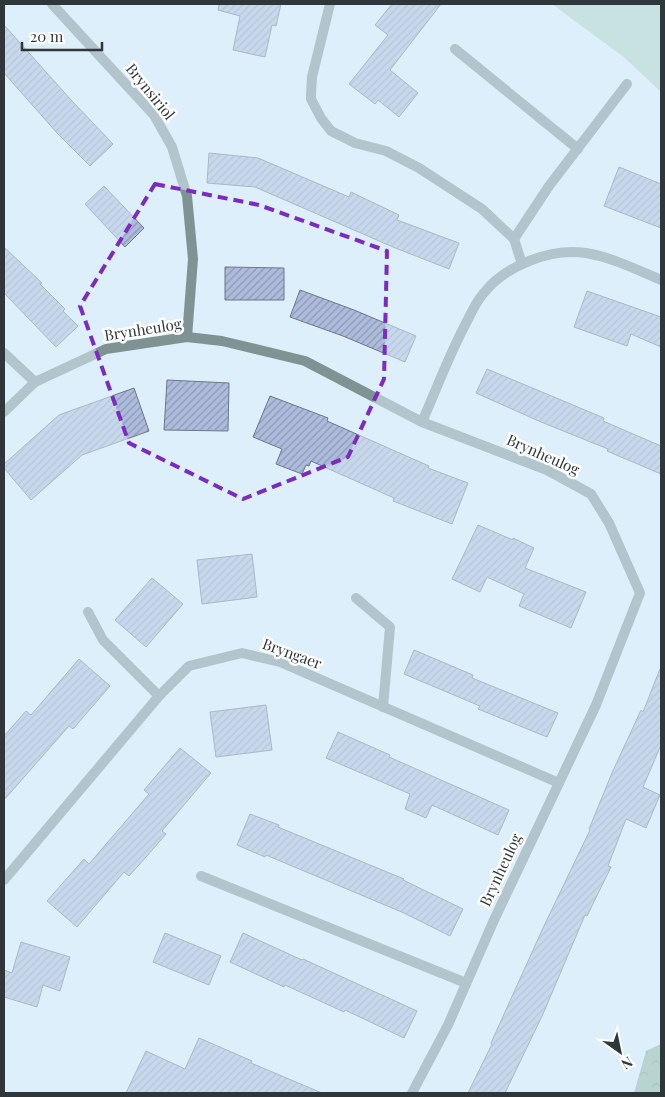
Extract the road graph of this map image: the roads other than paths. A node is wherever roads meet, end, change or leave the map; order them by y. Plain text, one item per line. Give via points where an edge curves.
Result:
1 (52, 4) edge
2 (330, 4) edge
3 (455, 50) dead end
4 (627, 84) dead end
5 (578, 149) junction
6 (514, 239) junction
7 (522, 264) junction
8 (661, 280) edge
9 (187, 337) junction
10 (4, 353) edge
11 (35, 382) junction
12 (4, 412) edge
13 (422, 422) junction
14 (356, 598) dead end
15 (88, 612) dead end
16 (159, 696) junction
17 (383, 707) junction
18 (558, 783) junction
19 (201, 876) dead end
20 (4, 880) edge
21 (466, 983) junction
22 (412, 1093) edge

1 - 9 street, Brynsiriol via 154,116 172,147 187,196 193,259
2 - 6 street via 312,77 311,99 331,131 355,143 386,151 419,168 482,209
3 - 5 street
4 - 5 street
5 - 6 street
6 - 7 street
7 - 8 street via 540,256 587,253
7 - 13 street via 483,293 454,348
9 - 11 street, Brynheulog via 106,349
9 - 13 street, Brynheulog via 222,341 305,360
10 - 11 street
11 - 12 street, Brynheulog
13 - 18 street, Brynheulog via 547,470 591,494 609,523 640,593 596,705
14 - 17 street via 390,627
15 - 16 street via 103,640
16 - 17 street, Bryngaer via 189,666 242,653 280,662
16 - 20 street, Bryngaer
17 - 18 street, Bryngaer
18 - 21 street, Brynheulog
19 - 21 street
21 - 22 street, Brynheulog

